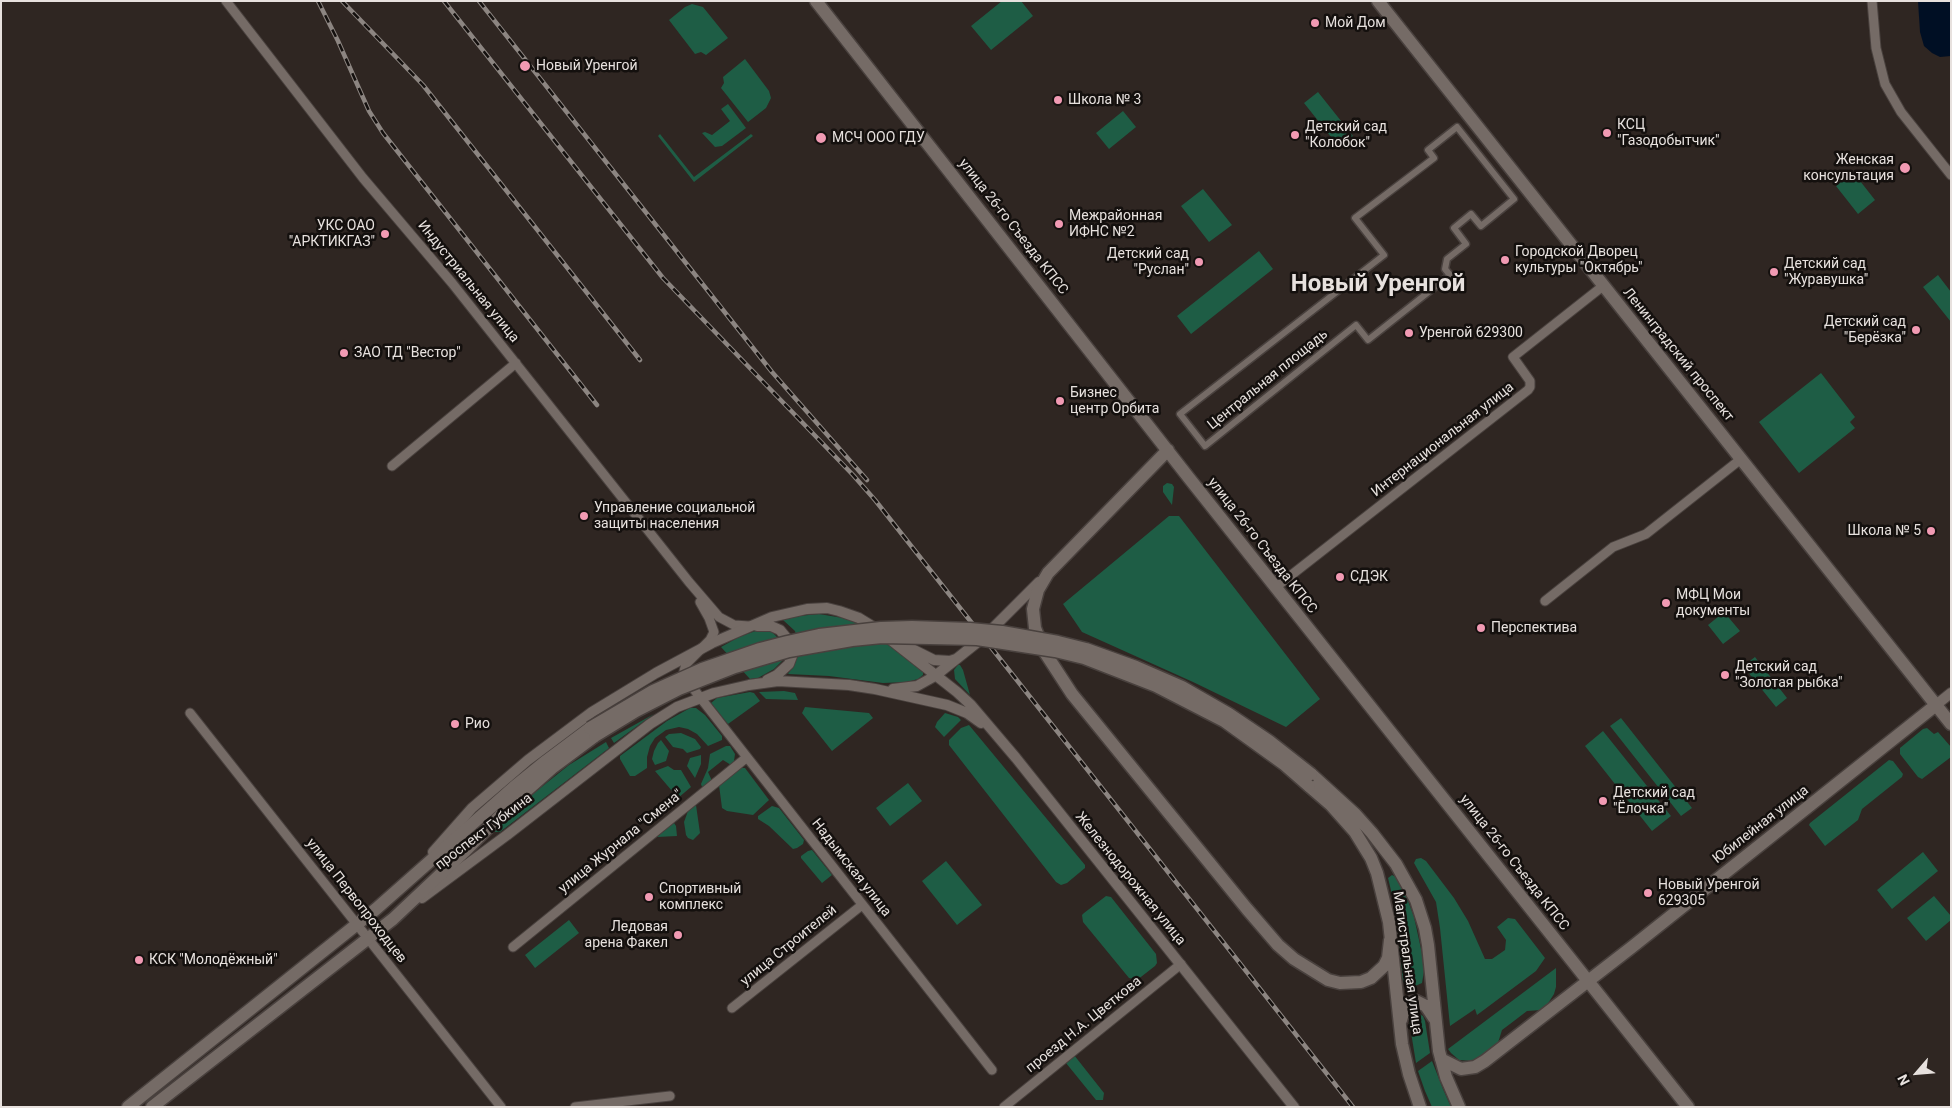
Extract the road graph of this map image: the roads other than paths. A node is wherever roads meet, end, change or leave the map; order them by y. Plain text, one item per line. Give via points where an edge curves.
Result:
1 (226, 1) edge
2 (816, 1) edge
3 (1378, 1) edge
4 (1872, 1) edge
5 (1951, 175) edge
6 (1481, 226) joint
7 (1603, 286) junction
8 (516, 363) junction
9 (1168, 450) junction
10 (1741, 459) junction
11 (392, 466) dead end
12 (1048, 573) junction
13 (689, 582) junction
14 (1276, 588) junction
15 (1545, 601) dead end
16 (749, 626) junction
17 (878, 629) junction
18 (702, 648) junction
19 (958, 659) junction
20 (935, 676) junction
21 (759, 684) junction
22 (875, 688) junction
23 (1951, 693) edge
24 (699, 698) junction
25 (1936, 705) junction
26 (190, 713) dead end
27 (1951, 724) edge
28 (593, 732) junction
29 (996, 734) junction
30 (746, 758) junction
31 (1310, 780) junction
32 (408, 882) junction
33 (862, 905) junction
34 (393, 919) junction
35 (357, 925) junction
36 (368, 938) junction
37 (1390, 940) junction
38 (513, 947) dead end
39 (1181, 964) junction
40 (1588, 982) junction
41 (732, 1008) dead end
42 (1434, 1018) junction
43 (1399, 1024) junction
44 (1441, 1059) junction
45 (992, 1070) dead end
46 (670, 1096) dead end
47 (128, 1107) edge
48 (152, 1107) edge
49 (501, 1107) edge
50 (575, 1107) edge
51 (1004, 1107) edge
52 (1294, 1107) edge
53 (1420, 1107) edge
54 (1459, 1107) edge
55 (1688, 1107) edge

1 - 8 street, Индустриальная улица via 363,178
2 - 9 main road, улица 26-го Съезда КПСС
3 - 7 main road, Ленинградский проспект
4 - 5 street via 1876,48 1885,84 1901,112
6 - 6 street, Центральная площадь via 1471,214 1454,228 1466,244 1447,259 1445,269 1450,275 1444,280 1368,340 1356,325 1205,446 1180,414 1384,255 1356,218 1434,158 1428,150 1457,128 1514,200
7 - 10 main road, Ленинградский проспект
7 - 14 street, Интернациональная улица via 1513,357 1530,381 1528,390
8 - 11 street
8 - 13 street, Индустриальная улица
9 - 12 main road
9 - 14 main road, улица 26-го Съезда КПСС
10 - 15 street via 1646,534 1613,547
10 - 25 main road, Ленинградский проспект
12 - 19 street
12 - 37 main road via 1038,590 1033,609 1035,628 1050,662 1072,694 1271,939 1318,975 1350,984 1378,973 1388,958
13 - 16 street, Индустриальная улица via 720,617 734,624
13 - 18 street, Индустриальная улица via 713,626 713,635
14 - 40 main road, улица 26-го Съезда КПСС
16 - 17 street, проспект Губкина via 795,611 827,608 859,618
16 - 18 street, проспект Губкина
16 - 21 street via 775,627 792,647 789,664 783,671
17 - 19 street via 934,660
17 - 20 street, проспект Губкина
18 - 24 street, Индустриальная улица via 686,664 684,671 685,678
18 - 32 street, проспект Губкина via 592,712 541,749 476,805
19 - 20 street
20 - 22 street via 908,688
20 - 29 street, Железнодорожная улица via 965,699
21 - 22 street, проспект Губкина via 778,681
21 - 24 street, проспект Губкина
22 - 29 street via 958,708
23 - 25 street, Юбилейная улица
24 - 30 street, Надымская улица
24 - 34 street, проспект Губкина via 650,724
25 - 27 main road, Ленинградский проспект
25 - 40 main road, Юбилейная улица
26 - 35 street, улица Первопроходцев
28 - 31 main road, bridge via 632,702 684,676 778,644 819,635 880,628 970,629 1058,642 1144,670 1229,714 1269,741
28 - 32 main road, проспект Губкина via 546,761
28 - 34 main road via 517,799
29 - 39 street, Железнодорожная улица
30 - 33 street, Надымская улица
30 - 38 street, улица Журнала "Смена"
31 - 37 main road, Магистральная улица via 1355,832 1371,858 1386,906
31 - 42 main road, Магистральная улица via 1361,820 1405,878 1425,928
32 - 35 main road, проспект Губкина
33 - 41 street, улица Строителей
33 - 45 street, Надымская улица
34 - 36 main road, проспект Губкина
35 - 36 street, улица Первопроходцев
35 - 47 main road, проспект Губкина
36 - 48 main road, проспект Губкина
36 - 49 street, улица Первопроходцев
37 - 43 main road, Магистральная улица
39 - 51 street, проезд Н.А. Цветкова
39 - 52 street, Железнодорожная улица
40 - 44 main road, Юбилейная улица via 1475,1067 1461,1069
40 - 55 main road, улица 26-го Съезда КПСС
42 - 43 main road via 1423,1003 1412,1001 1405,1006
42 - 44 main road, Магистральная улица
43 - 53 main road, Магистральная улица via 1405,1060
44 - 54 main road, Магистральная улица
46 - 50 street

